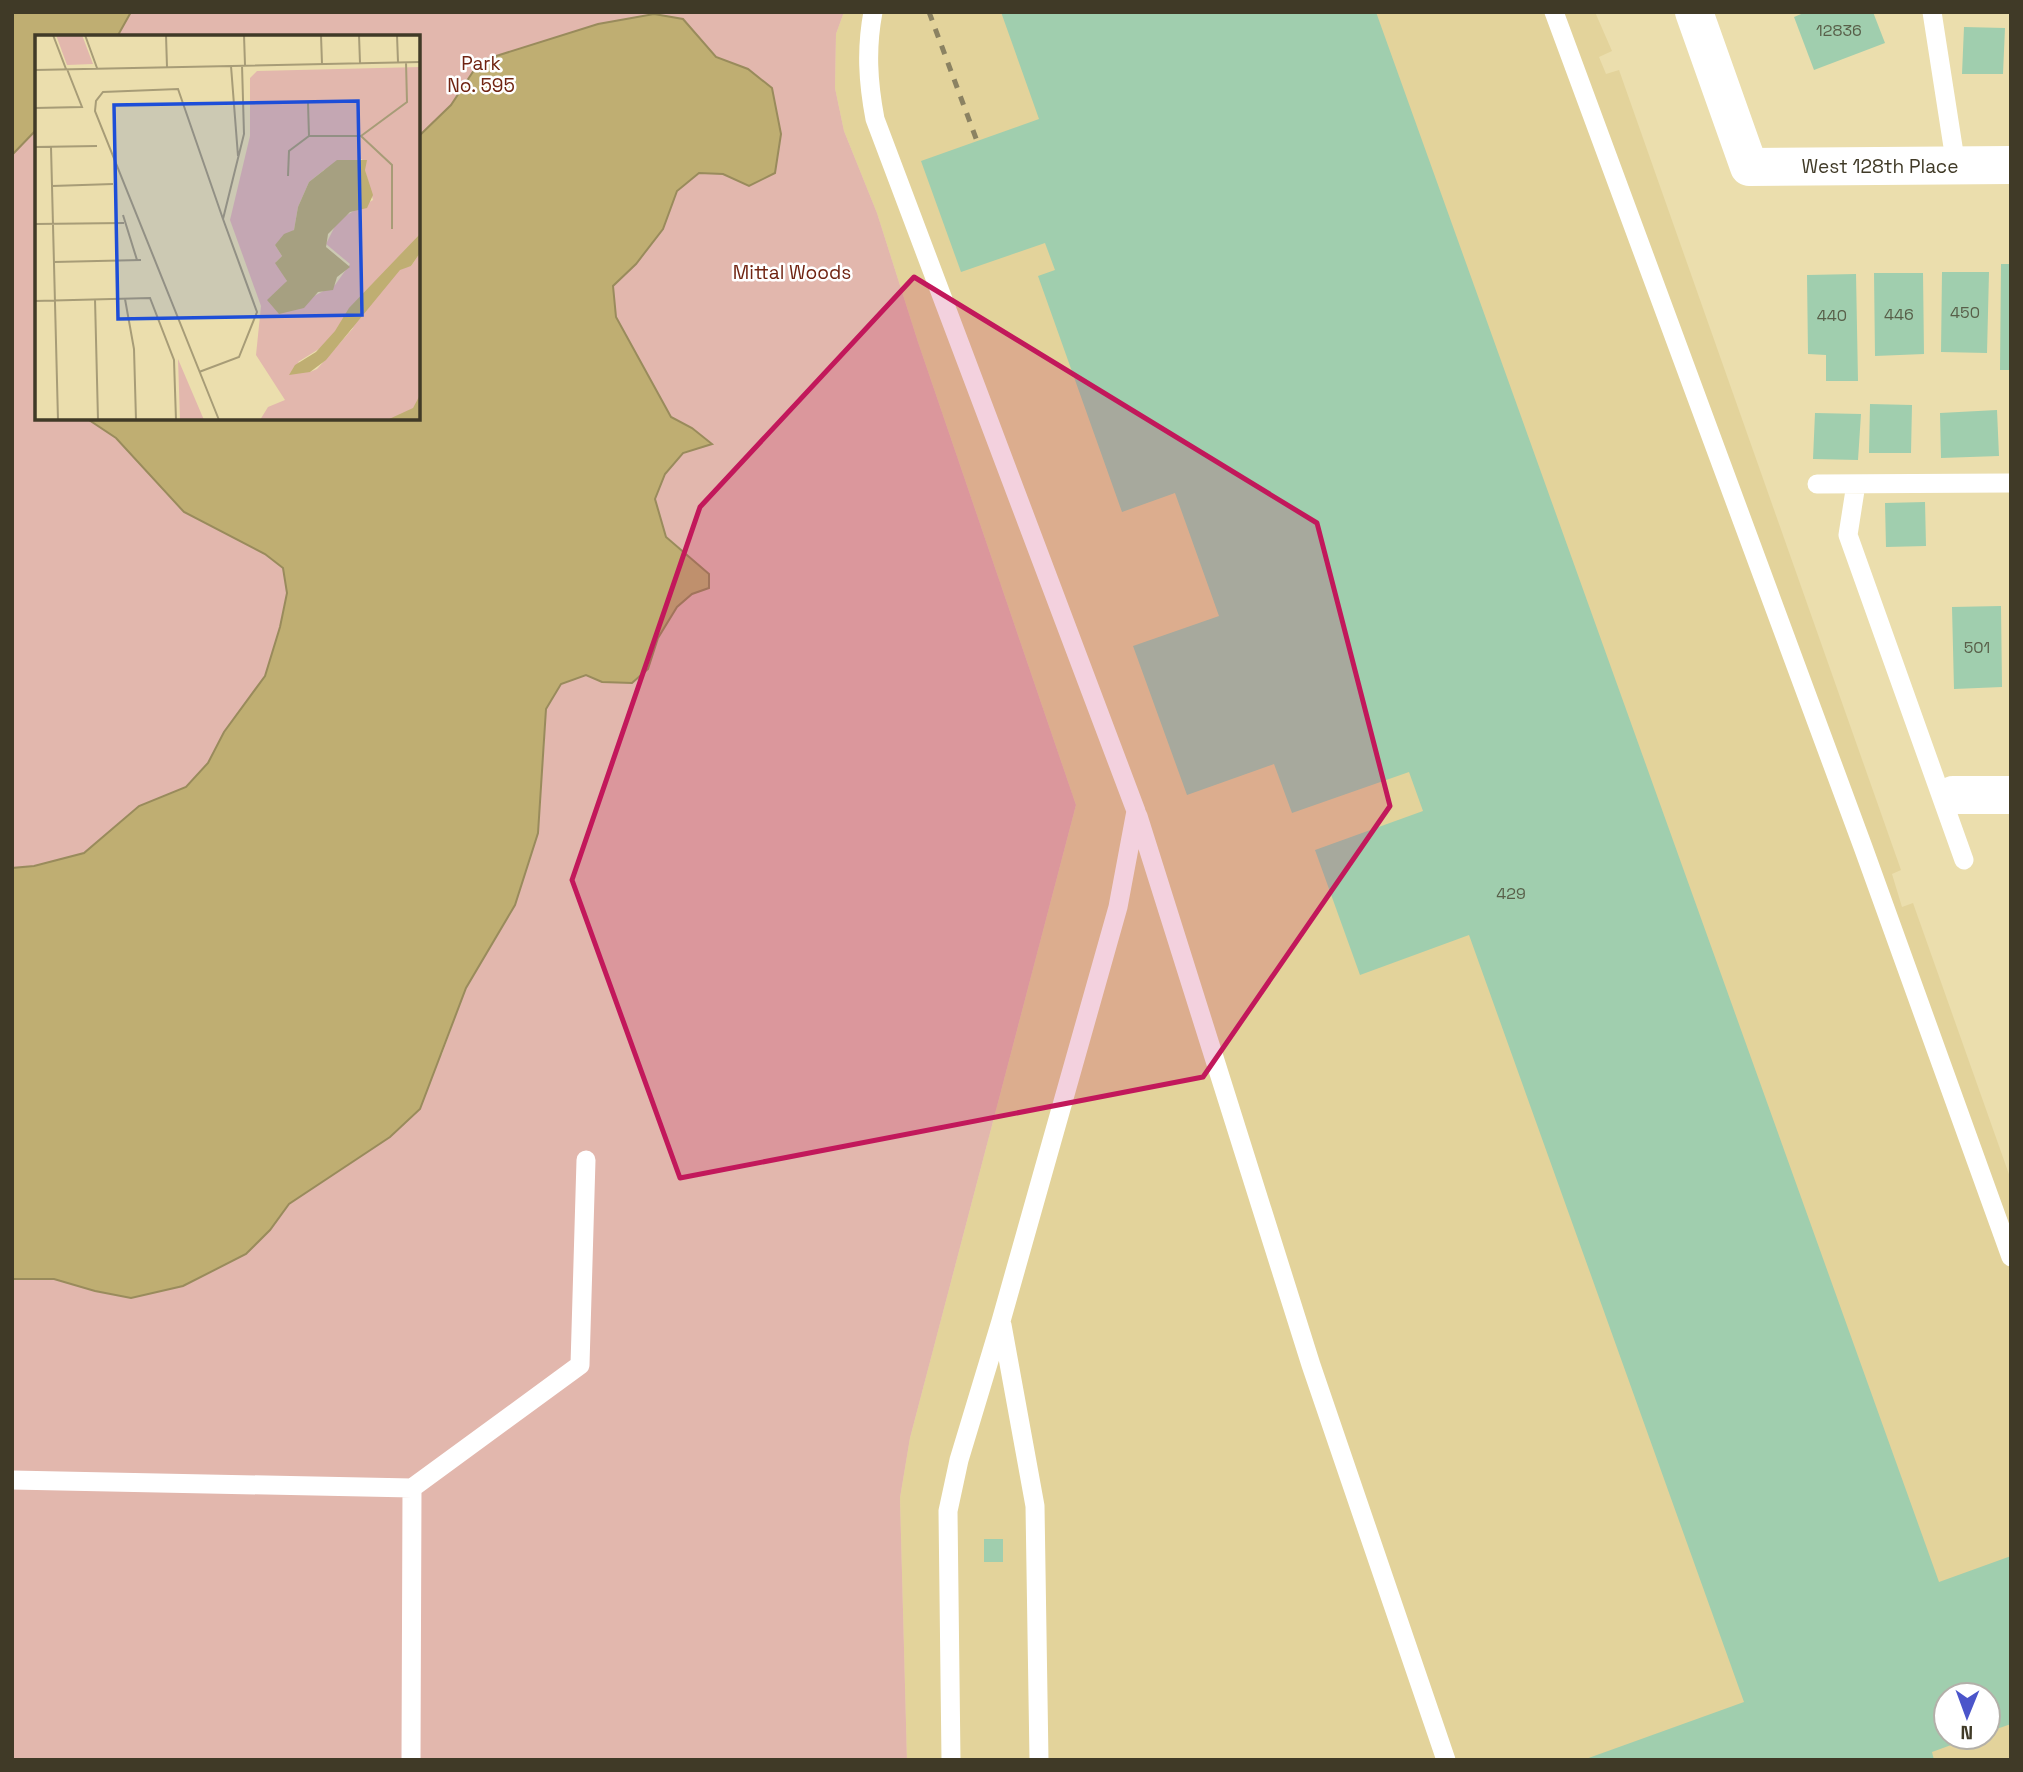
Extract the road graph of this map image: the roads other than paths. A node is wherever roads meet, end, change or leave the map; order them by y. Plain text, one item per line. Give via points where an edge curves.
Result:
1 (873, 12) edge
2 (1554, 12) edge
3 (1694, 12) edge
4 (1932, 12) edge
5 (2011, 165) edge
6 (1956, 166) junction
7 (2011, 483) edge
8 (1817, 484) dead end
9 (1856, 484) junction
10 (1953, 795) dead end
11 (2011, 795) edge
12 (1136, 811) junction
13 (1964, 860) dead end
14 (586, 1160) dead end
15 (2011, 1257) edge
16 (1001, 1321) junction
17 (12, 1480) edge
18 (412, 1488) junction
19 (411, 1760) edge
20 (951, 1760) edge
21 (1039, 1760) edge
22 (1446, 1760) edge

1 - 12 lane via 867,40 868,85 875,119
2 - 15 lane
3 - 6 street, West 128th Place via 1749,167
4 - 6 lane
5 - 6 street, West 128th Place
7 - 9 lane
8 - 9 lane
9 - 13 lane via 1848,535
10 - 11 street
12 - 16 lane via 1118,907
12 - 22 lane via 1311,1365
14 - 18 lane via 580,1365
16 - 20 lane via 948,1511
16 - 21 lane via 1035,1506
17 - 18 lane
18 - 19 lane

